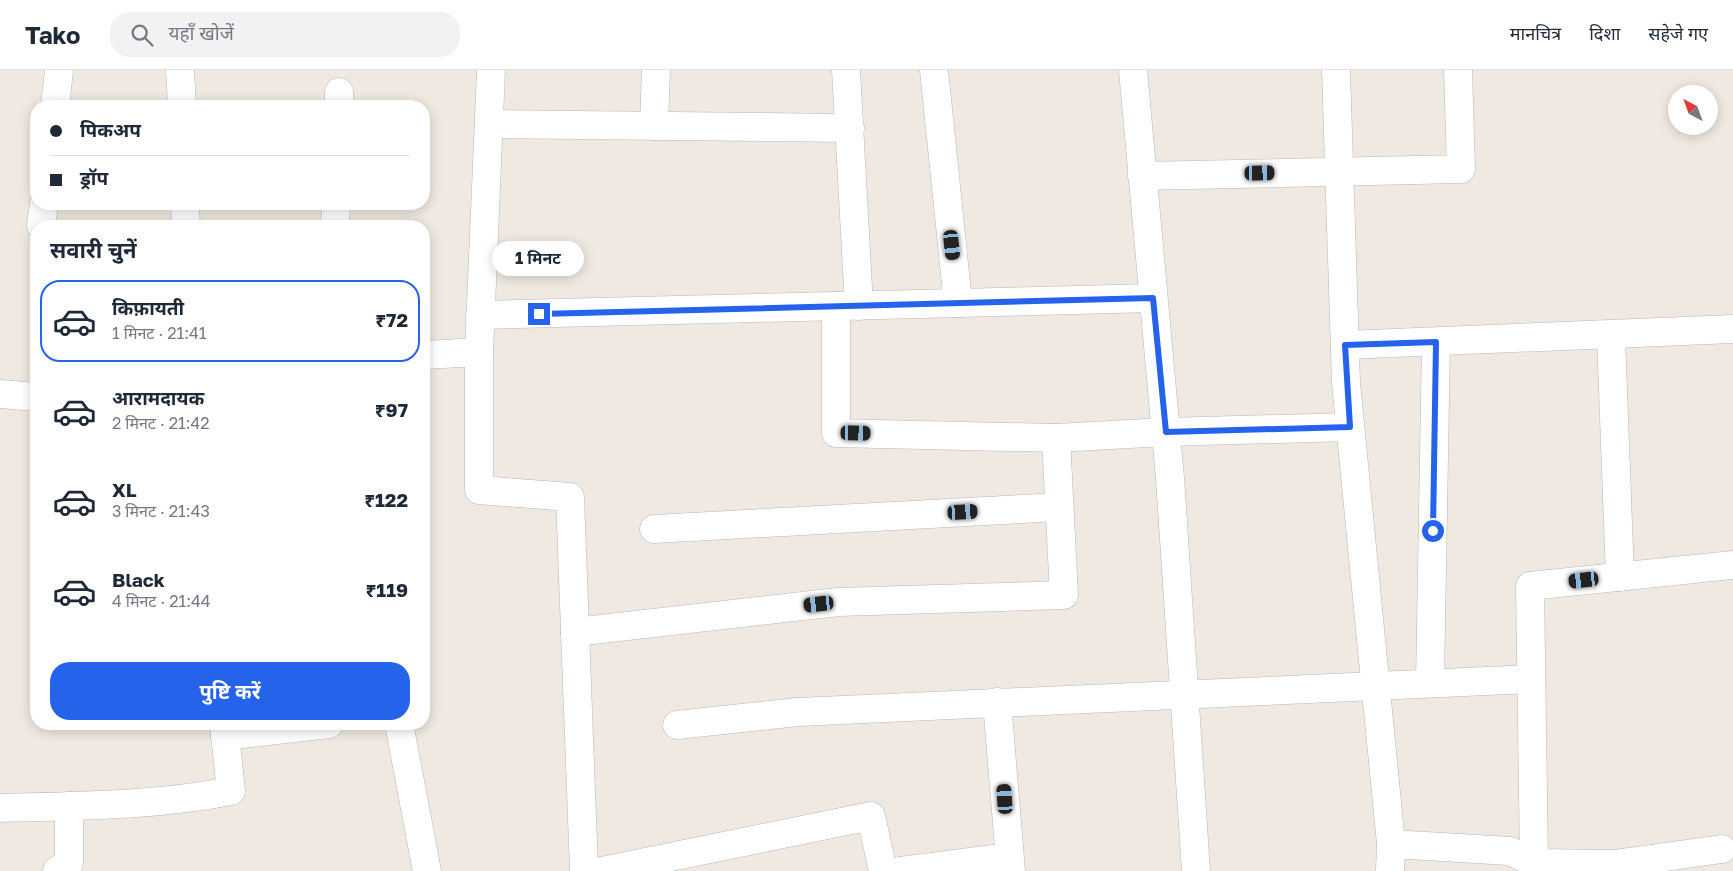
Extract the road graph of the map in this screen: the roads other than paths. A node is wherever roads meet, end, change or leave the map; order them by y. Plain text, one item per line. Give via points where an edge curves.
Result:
1 (59, 70) edge
2 (180, 70) edge
3 (491, 70) edge
4 (656, 70) edge
5 (846, 70) edge
6 (934, 70) edge
7 (1132, 70) edge
8 (1336, 70) edge
9 (1458, 70) edge
10 (56, 100) edge
11 (182, 100) edge
12 (489, 124) junction
13 (654, 126) junction
14 (850, 128) junction
15 (1340, 172) junction
16 (1142, 176) junction
17 (1153, 298) junction
18 (958, 303) junction
19 (848, 306) junction
20 (480, 315) junction
21 (1733, 329) edge
22 (1611, 336) junction
23 (1436, 342) junction
24 (1345, 345) junction
25 (479, 352) junction
26 (430, 355) edge
27 (0, 394) edge
28 (30, 396) edge
29 (1350, 427) junction
30 (1166, 432) junction
31 (1056, 438) junction
32 (1059, 506) junction
33 (654, 529) dead end
34 (1733, 565) edge
35 (1620, 577) junction
36 (575, 632) junction
37 (1531, 679) junction
38 (1430, 682) junction
39 (1375, 685) junction
40 (1184, 693) junction
41 (997, 702) junction
42 (677, 725) dead end
43 (225, 730) edge
44 (400, 730) edge
45 (70, 806) junction
46 (0, 808) edge
47 (1390, 844) junction
48 (1722, 849) dead end
49 (1534, 863) junction
50 (1010, 864) edge
51 (1615, 868) edge
52 (57, 871) edge
53 (427, 871) edge
54 (584, 871) edge
55 (602, 871) edge
56 (883, 871) edge
57 (900, 871) edge
58 (1196, 871) edge
59 (1390, 871) edge

1 - 10 street
2 - 11 street
3 - 12 street
4 - 13 street
5 - 14 street
6 - 18 street
7 - 16 street
8 - 15 street
9 - 15 street via 1461,169
12 - 13 street
12 - 20 street
13 - 14 street
14 - 19 street
15 - 16 street
15 - 24 street
16 - 17 street
17 - 18 street
17 - 30 street
18 - 19 street
19 - 20 street
19 - 31 street via 836,433
20 - 25 street
21 - 22 street
22 - 23 street
22 - 35 street
23 - 24 street
23 - 38 street
24 - 29 street
25 - 26 street
25 - 36 street via 478,490 570,497
27 - 28 street
29 - 30 street
29 - 39 street
30 - 31 street
30 - 40 street
31 - 32 street
32 - 33 street
32 - 36 street via 1064,595 838,602
34 - 35 street
35 - 37 street via 1530,586
36 - 54 street
37 - 38 street
37 - 49 street
38 - 39 street
39 - 40 street
39 - 47 street
40 - 41 street
40 - 58 street
41 - 42 street via 798,712
41 - 50 street
43 - 45 street via 231,791 190,799
44 - 53 street
45 - 46 street
45 - 52 street via 69,863
47 - 49 street via 1510,851
47 - 59 street
48 - 51 street
49 - 51 street
50 - 57 street
55 - 56 street via 871,816

